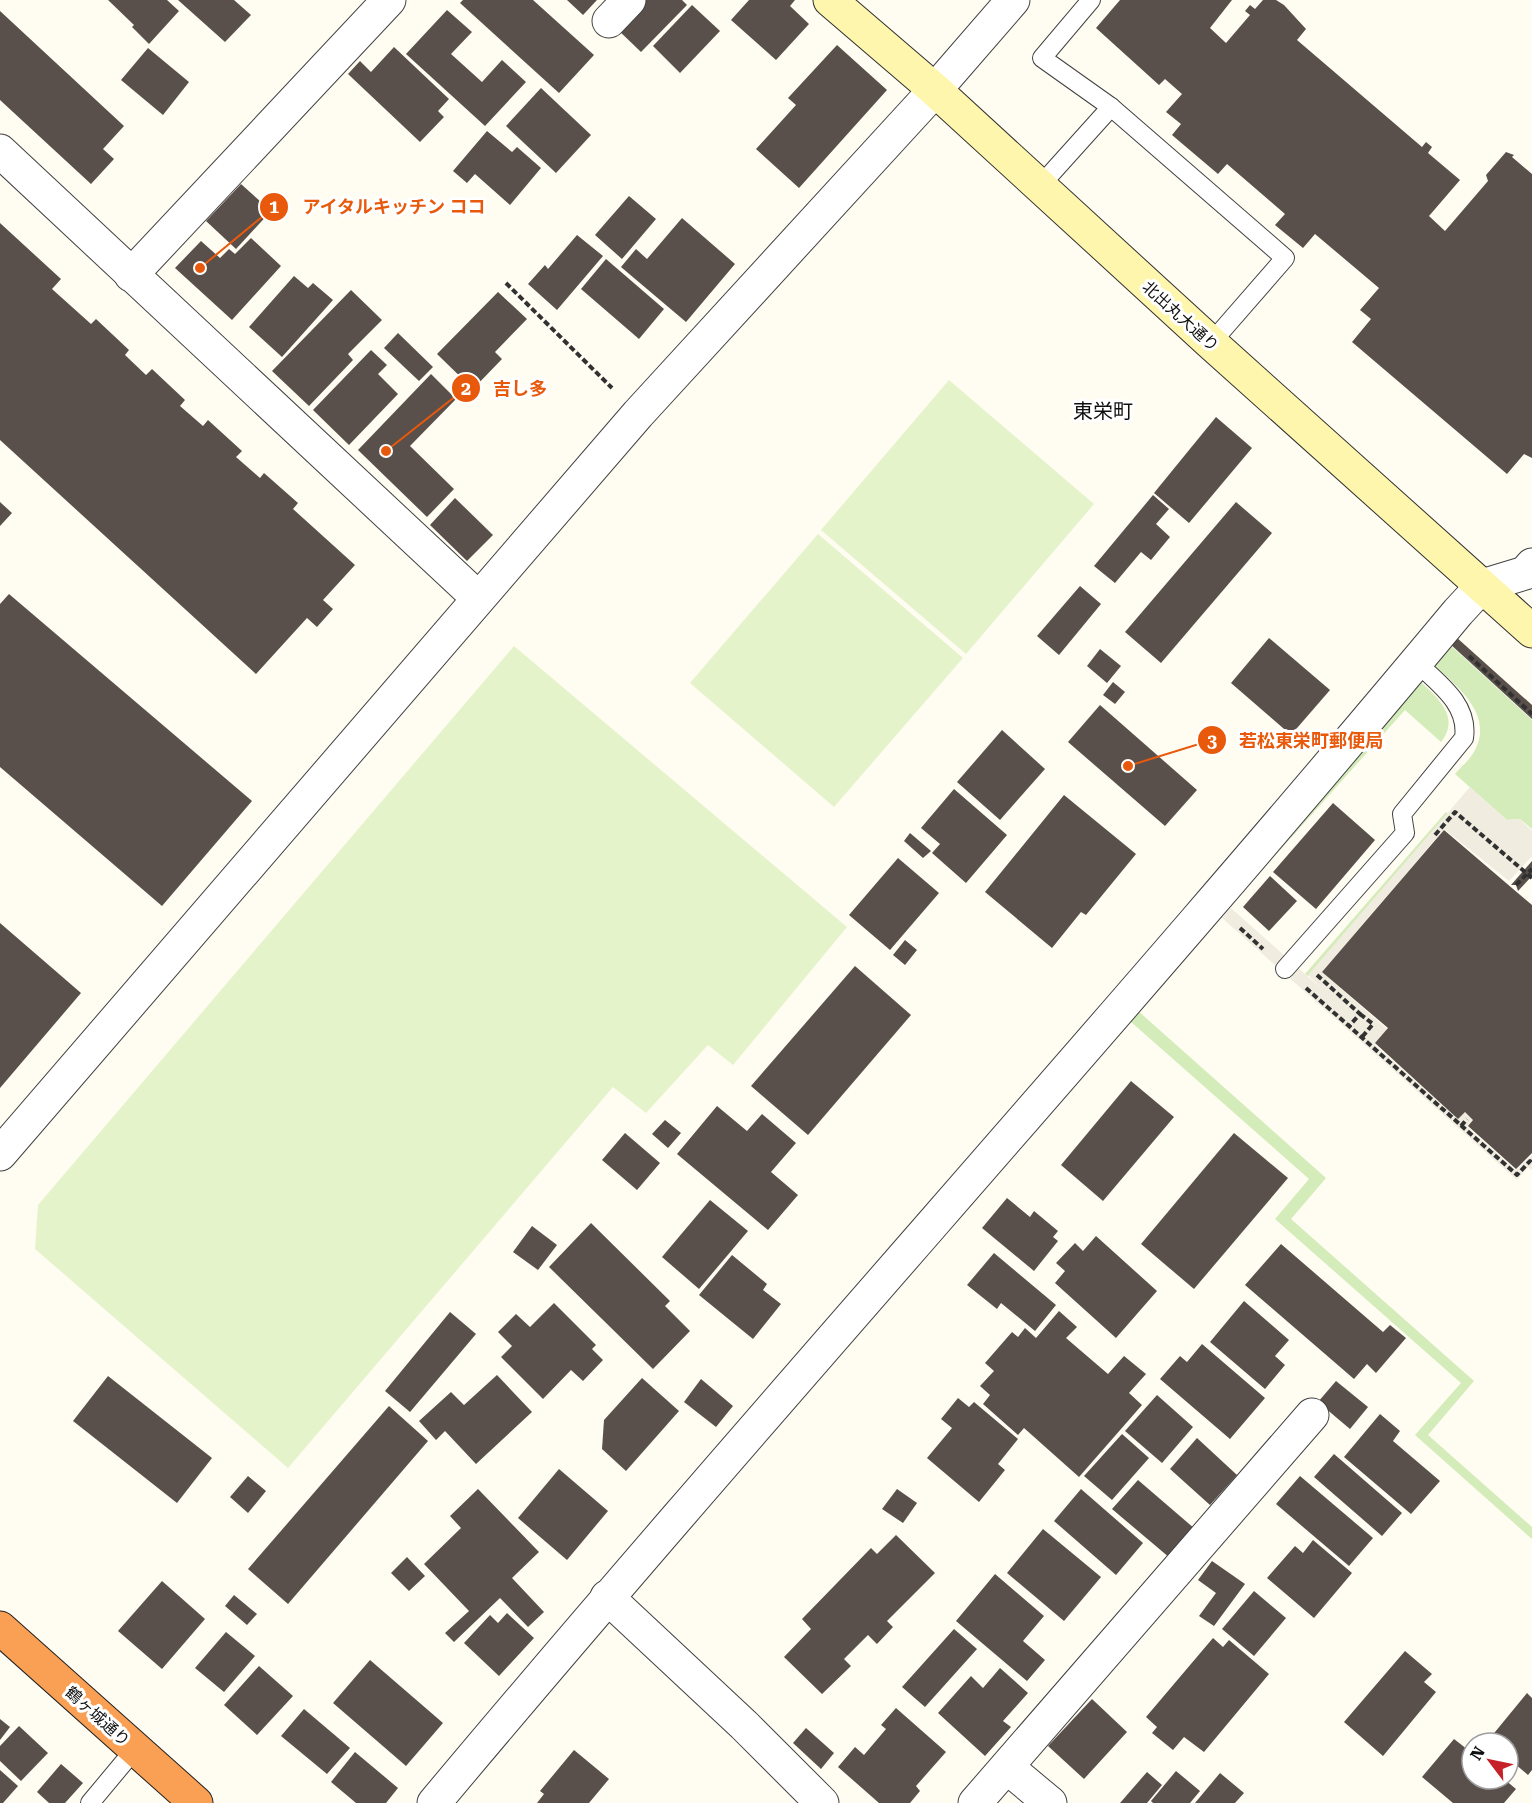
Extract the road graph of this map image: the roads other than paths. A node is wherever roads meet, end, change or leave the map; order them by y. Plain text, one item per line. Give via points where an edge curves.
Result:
1 (389, 0) edge
2 (830, 0) edge
3 (1012, 0) edge
4 (1091, 0) edge
5 (935, 90) junction
6 (1111, 107) junction
7 (0, 151) edge
8 (1039, 188) junction
9 (131, 275) junction
10 (1211, 344) junction
11 (1532, 565) edge
12 (1482, 586) junction
13 (477, 597) junction
14 (1532, 631) edge
15 (1416, 662) junction
16 (1285, 969) road end
17 (0, 1154) edge
18 (1312, 1415) dead end
19 (606, 1597) junction
20 (0, 1628) edge
21 (135, 1749) junction
22 (1008, 1768) junction
23 (90, 1803) edge
24 (196, 1803) edge
25 (434, 1803) edge
26 (822, 1803) edge
27 (975, 1803) edge
28 (1050, 1803) edge

1 - 9 street
2 - 5 street, 北出丸大通り
3 - 5 street
4 - 6 lane via 1042,58
5 - 8 street, 北出丸大通り
5 - 13 street via 638,414
6 - 8 lane
6 - 10 lane via 1285,258
7 - 9 street
8 - 10 street, 北出丸大通り
9 - 13 street
10 - 12 street, 北出丸大通り
11 - 12 street via 1526,573
12 - 14 street, 北出丸大通り
12 - 15 street
13 - 17 street
15 - 16 lane via 1460,706 1466,725 1464,738 1402,814 1405,833
15 - 19 street via 1148,978
18 - 22 street
19 - 25 street
19 - 26 street
20 - 21 highway, 鶴ヶ城通り
21 - 23 lane
21 - 24 highway, 鶴ヶ城通り
22 - 27 street
22 - 28 street

